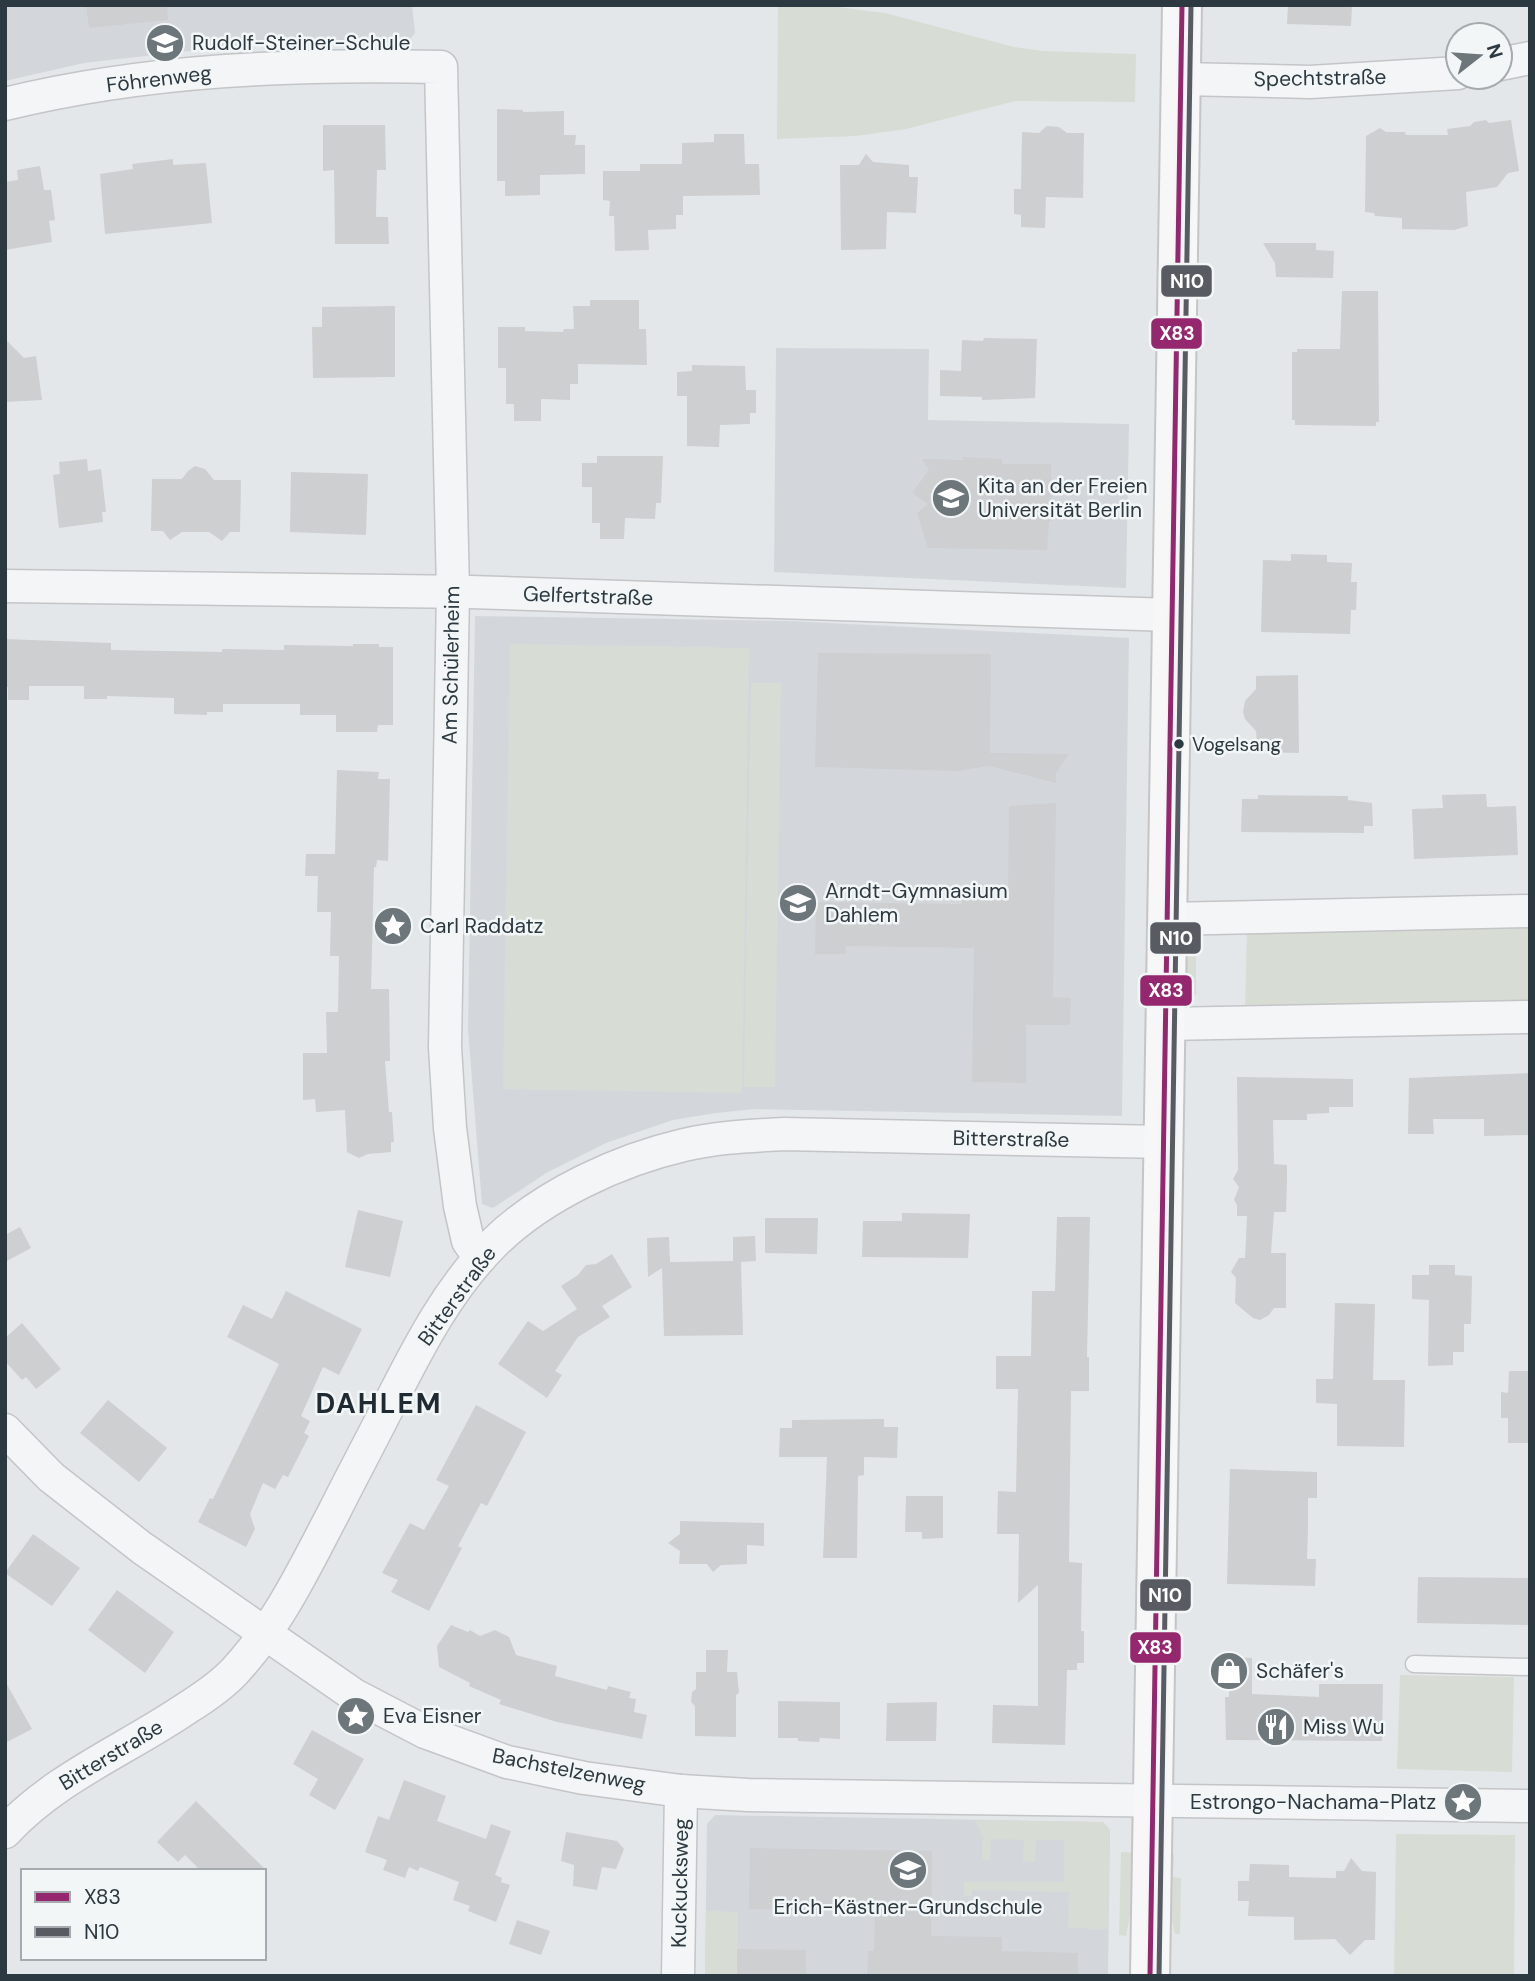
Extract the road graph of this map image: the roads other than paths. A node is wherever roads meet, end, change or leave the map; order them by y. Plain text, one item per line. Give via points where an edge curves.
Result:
1 (1182, 5) edge
2 (441, 67) joint
3 (1444, 74) edge
4 (1181, 79) junction
5 (5, 104) edge
6 (5, 586) edge
7 (453, 591) junction
8 (1172, 614) junction
9 (1530, 911) edge
10 (1167, 919) junction
11 (1530, 1017) edge
12 (1166, 1024) junction
13 (1164, 1142) junction
14 (480, 1258) junction
15 (5, 1430) edge
16 (266, 1634) junction
17 (1414, 1664) dead end
18 (1530, 1667) edge
19 (681, 1791) junction
20 (1152, 1800) junction
21 (1530, 1807) edge
22 (5, 1832) edge
23 (678, 1976) edge
24 (1150, 1976) edge

1 - 4 main road
2 - 5 street, Föhrenweg via 200,73 127,80
2 - 7 street, Am Schülerheim
3 - 4 street, Spechtstraße via 1310,82
4 - 8 main road
6 - 7 street, Gelfertstraße
7 - 8 street, Gelfertstraße
7 - 14 street, Am Schülerheim via 444,1047 460,1206 468,1241
8 - 10 main road
9 - 10 street
10 - 12 main road
11 - 12 street
12 - 13 main road
13 - 14 street, Bitterstraße via 783,1133 686,1145 596,1176 548,1202 512,1226
13 - 20 main road
14 - 16 street, Bitterstraße via 420,1345 282,1612
15 - 16 street, Bachstelzenweg via 51,1477
16 - 19 street, Bachstelzenweg via 354,1695 437,1737 507,1762
16 - 22 street, Bitterstraße via 234,1673 197,1702 58,1786
17 - 18 lane
19 - 20 street, Bachstelzenweg
19 - 23 street, Kuckucksweg
20 - 21 street, Bachstelzenweg
20 - 24 main road

